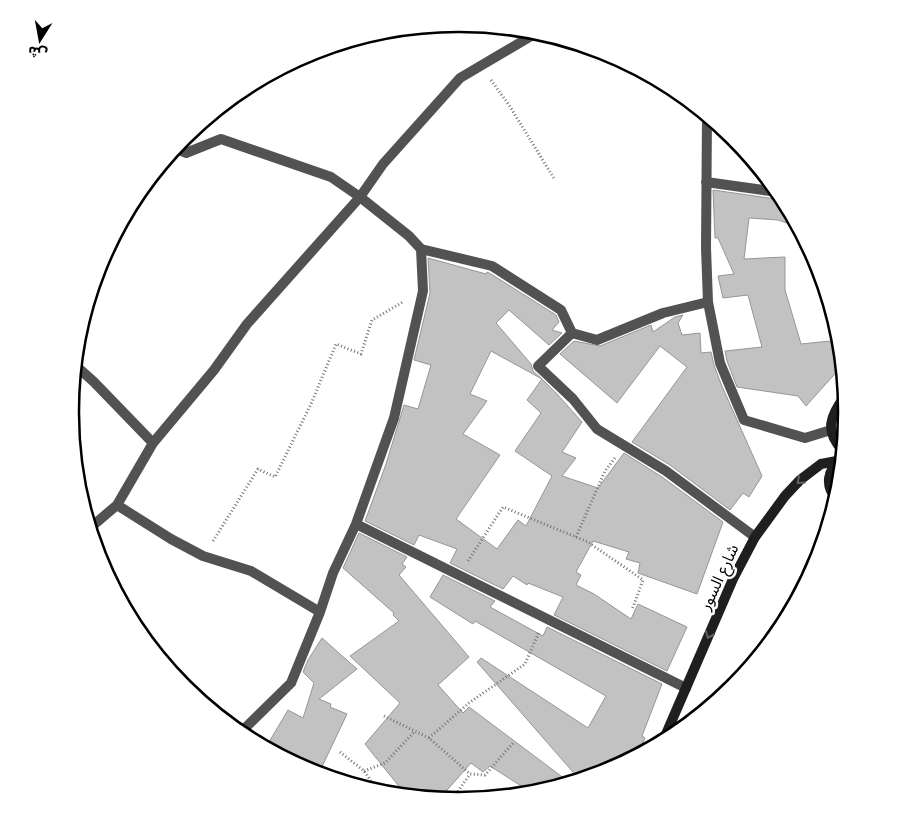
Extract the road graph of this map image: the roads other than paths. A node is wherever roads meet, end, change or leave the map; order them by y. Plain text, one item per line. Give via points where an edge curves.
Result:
1 (526, 39) edge
2 (707, 125) edge
3 (183, 152) edge
4 (706, 182) junction
5 (767, 190) edge
6 (360, 197) junction
7 (421, 249) junction
8 (708, 302) junction
9 (572, 333) junction
10 (81, 371) edge
11 (838, 407) edge
12 (831, 430) junction
13 (153, 443) junction
14 (837, 443) edge
15 (835, 461) edge
16 (834, 466) edge
17 (830, 490) edge
18 (117, 504) junction
19 (96, 523) edge
20 (356, 524) junction
21 (755, 537) junction
22 (320, 612) junction
23 (686, 688) junction
24 (246, 727) edge
25 (667, 729) edge

1 - 6 street via 460,78 384,164
2 - 4 street
3 - 6 street via 221,139 331,177
4 - 5 street
4 - 8 street
6 - 7 street
6 - 13 street via 247,324 214,370
7 - 9 street via 492,266 561,310
7 - 20 street via 423,291 394,418
8 - 9 street via 663,312 597,340
8 - 12 street via 720,363 744,420 805,438
9 - 21 street via 538,366 573,399 597,428 666,471
10 - 13 street
11 - 12 street via 832,416
12 - 14 street
13 - 18 street
15 -> 21 street, شارع السور via 821,464 800,480
16 - 17 street via 829,475
18 - 19 street
18 - 22 street via 171,539 203,556 251,571
20 - 22 street via 333,573
20 - 23 street
21 -> 23 street, شارع السور
22 - 24 street via 291,684
23 - 25 street, شارع السور

